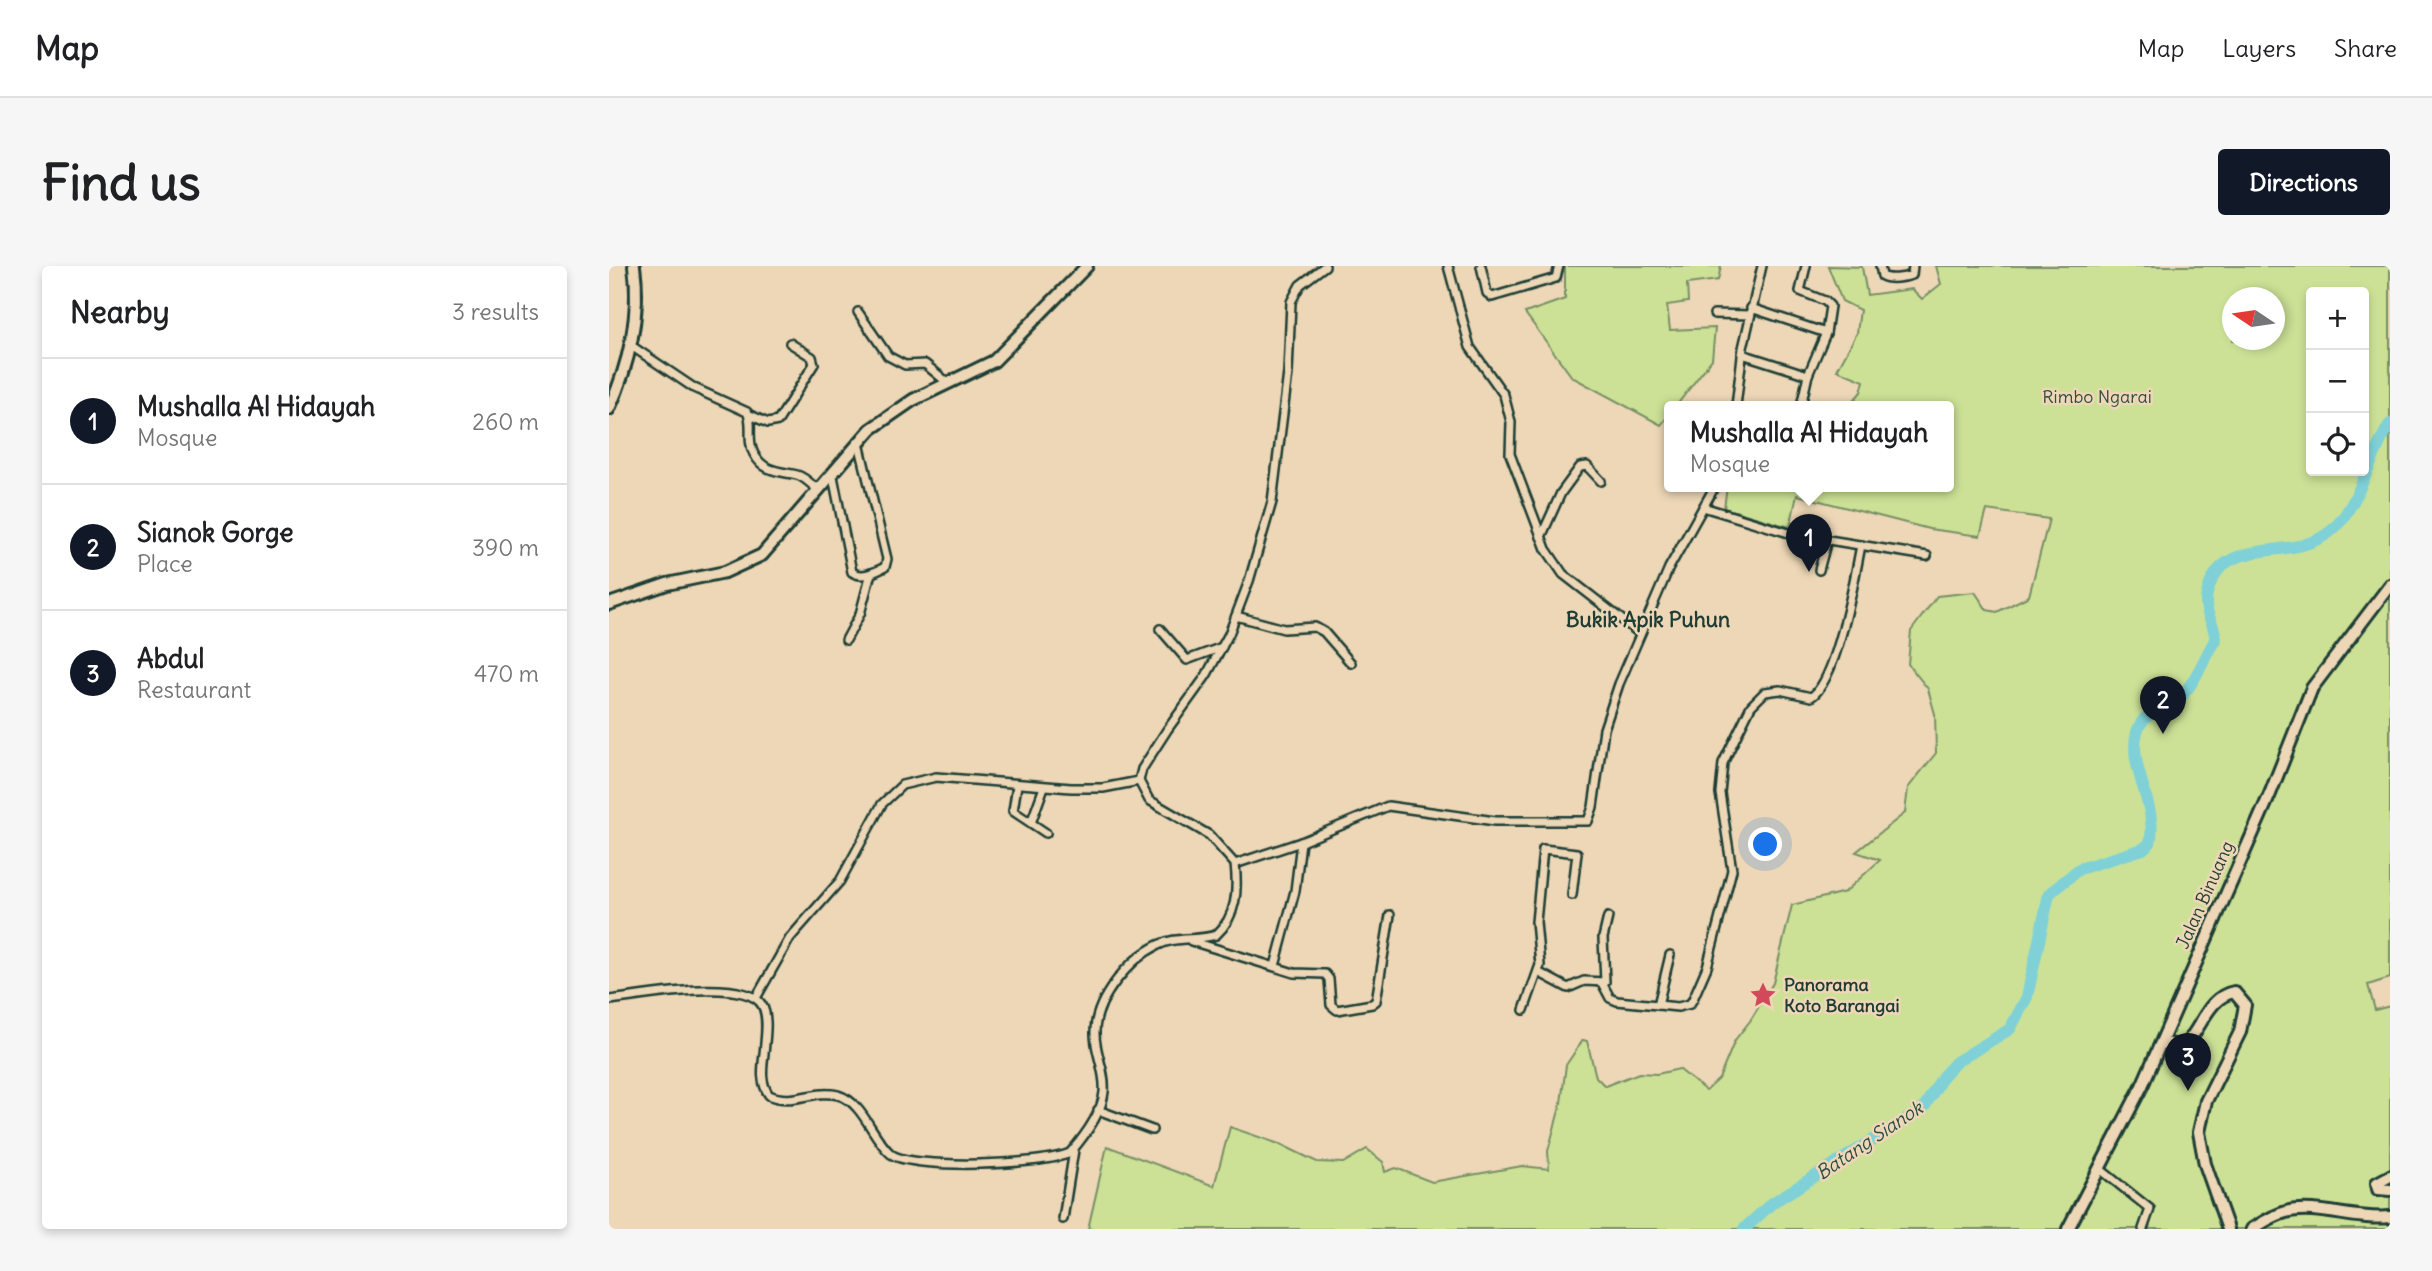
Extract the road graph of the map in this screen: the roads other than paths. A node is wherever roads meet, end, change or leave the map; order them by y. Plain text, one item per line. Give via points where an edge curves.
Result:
1 (634, 266) edge
2 (1087, 266) edge
3 (1325, 266) edge
4 (1448, 266) edge
5 (1481, 266) edge
6 (1559, 266) edge
7 (1762, 266) edge
8 (1806, 266) edge
9 (1880, 266) edge
10 (1913, 266) edge
11 (1751, 311) junction
12 (858, 312) dead end
13 (1714, 314) dead end
14 (1826, 334) junction
15 (790, 343) dead end
16 (630, 345) junction
17 (1742, 355) junction
18 (1808, 375) junction
19 (948, 383) junction
20 (1737, 401) edge
21 (1802, 401) edge
22 (609, 409) edge
23 (750, 415) junction
24 (859, 443) junction
25 (833, 476) junction
26 (1601, 481) dead end
27 (819, 492) junction
28 (1712, 492) edge
29 (1703, 507) junction
30 (1541, 537) junction
31 (1827, 540) junction
32 (1861, 545) junction
33 (1927, 556) dead end
34 (1819, 570) dead end
35 (871, 573) junction
36 (2390, 585) edge
37 (609, 604) edge
38 (1236, 616) junction
39 (1160, 629) dead end
40 (1639, 633) junction
41 (846, 640) dead end
42 (1222, 646) junction
43 (1351, 663) dead end
44 (1139, 781) junction
45 (1017, 785) junction
46 (1044, 787) junction
47 (1031, 823) junction
48 (1046, 832) dead end
49 (1301, 842) junction
50 (1235, 864) junction
51 (1573, 895) dead end
52 (1390, 915) dead end
53 (1608, 917) dead end
54 (1183, 939) junction
55 (1670, 955) dead end
56 (1275, 966) junction
57 (1538, 972) junction
58 (1602, 983) junction
59 (756, 998) junction
60 (609, 1000) edge
61 (1658, 1005) junction
62 (1524, 1010) dead end
63 (2159, 1047) junction
64 (1098, 1110) junction
65 (1152, 1130) dead end
66 (1074, 1148) junction
67 (2100, 1169) junction
68 (2390, 1176) edge
69 (2390, 1190) edge
70 (2390, 1217) edge
71 (1063, 1219) dead end
72 (2068, 1229) edge
73 (2143, 1229) edge
74 (2228, 1229) edge
75 (2252, 1229) edge

1 - 16 street via 636,312
2 - 19 street via 994,361
3 - 38 street via 1300,285 1291,302 1288,373 1272,502 1260,552
4 - 30 street via 1470,347 1504,396 1511,422 1510,454
5 - 6 street via 1492,297 1556,278
7 - 11 street
8 - 14 street via 1800,291 1829,302
9 - 10 street via 1886,278 1909,277
11 - 13 street
11 - 14 street
11 - 17 street
12 - 19 street via 888,356 905,365 925,364
14 - 18 street
15 - 23 street via 813,357 814,364 778,421 768,424
16 - 22 street
16 - 23 street via 694,388
17 - 18 street
17 - 20 street
18 - 21 street
19 - 24 street via 893,411
23 - 27 street via 748,441 759,461 778,474 799,475
24 - 25 street
24 - 35 street via 887,562
25 - 27 street
25 - 35 street via 851,569 857,575
26 - 30 street via 1587,466 1580,467 1561,493
27 - 37 street via 771,547 752,561
28 - 29 street
29 - 31 street via 1762,527
29 - 40 street
30 - 40 street via 1563,574
31 - 32 street
31 - 34 street
32 - 33 street
32 - 61 street via 1845,621 1823,686 1811,697 1773,689 1765,692 1751,706 1723,763 1720,793 1731,854 1729,887 1707,967 1693,999 1684,1006
35 - 41 street via 860,614
36 - 63 street, Jalan Binuang via 2312,688
38 - 42 street
38 - 43 street via 1284,629 1315,626
39 - 42 street via 1187,660
40 - 49 street via 1604,729 1588,821 1495,821 1388,806
42 - 44 street via 1199,689 1142,769
44 - 46 street via 1103,788
44 - 50 street via 1149,800 1209,835
45 - 46 street
45 - 47 street via 1013,811
45 - 59 street via 936,777 902,785 891,793 840,881 790,938
46 - 47 street
47 - 48 street
49 - 50 street
49 - 56 street via 1295,891
50 - 54 street via 1234,904 1223,928 1206,938
51 - 57 street via 1577,853 1542,849 1536,922 1541,957
52 - 56 street via 1372,1004 1333,1009 1325,974 1294,973
53 - 58 street via 1603,938 1606,978
54 - 56 street
54 - 64 street via 1155,946 1130,965 1099,1012 1095,1035 1105,1079
55 - 61 street
57 - 58 street via 1568,988 1584,981
57 - 62 street
58 - 61 street via 1617,1001
59 - 60 street via 699,990
59 - 66 street via 765,1011 762,1076 769,1095 792,1100 829,1094 847,1099 880,1143 898,1158 923,1163 1039,1161 1061,1157
63 - 67 street, Jalan Binuang
63 - 74 street via 2165,1043 2183,1047 2225,993 2234,992 2245,1005 2240,1032 2206,1101 2199,1132
64 - 65 street
64 - 66 street
66 - 71 street
67 - 72 street, Jalan Binuang
67 - 73 street via 2150,1209
68 - 69 street via 2377,1186
70 - 75 street via 2296,1211

